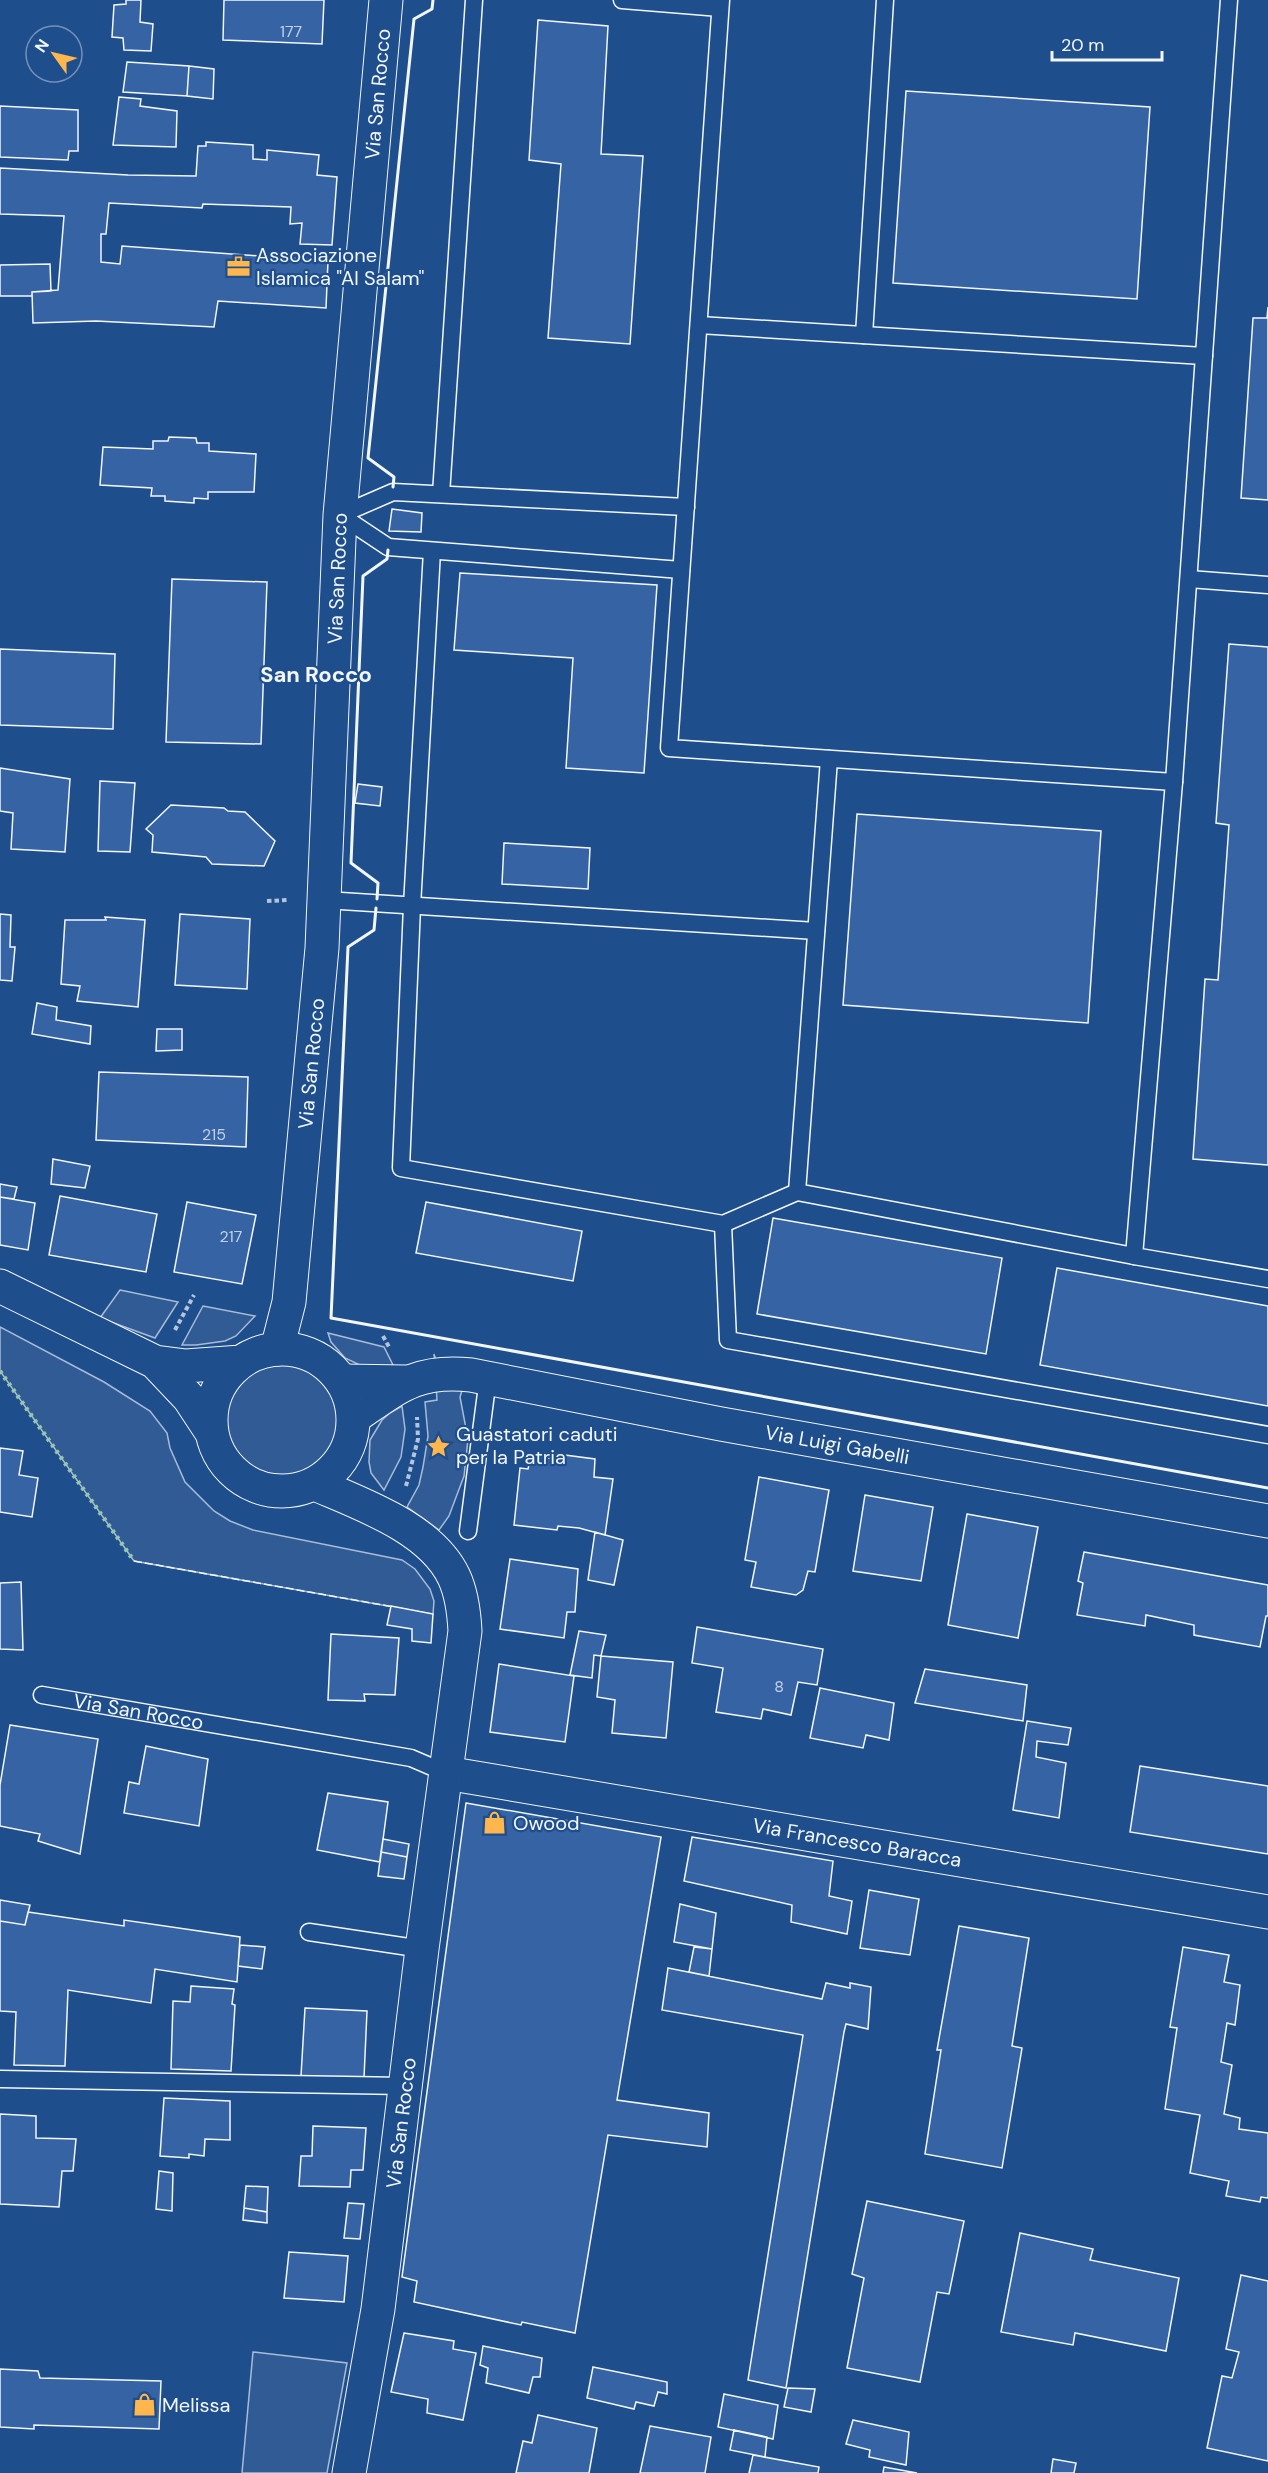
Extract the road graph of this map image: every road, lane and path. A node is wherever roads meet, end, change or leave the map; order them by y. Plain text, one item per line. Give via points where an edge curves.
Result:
1 (386, 0) edge
2 (474, 0) edge
3 (622, 0) edge
4 (885, 0) edge
5 (1229, 0) edge
6 (721, 4) edge
7 (699, 325) junction
8 (864, 335) junction
9 (1204, 357) junction
10 (441, 494) junction
11 (686, 507) junction
12 (340, 515) junction
13 (432, 551) junction
14 (681, 570) junction
15 (1189, 579) junction
16 (1268, 585) edge
17 (829, 759) junction
18 (1174, 782) junction
19 (325, 900) junction
20 (412, 906) junction
21 (816, 931) junction
22 (797, 1192) junction
23 (723, 1224) junction
24 (1134, 1256) junction
25 (1268, 1280) edge
26 (0, 1286) edge
27 (194, 1295) dead end
28 (173, 1334) dead end
29 (286, 1350) junction
30 (155, 1362) junction
31 (241, 1362) junction
32 (488, 1378) junction
33 (342, 1381) junction
34 (406, 1382) junction
35 (417, 1412) dead end
36 (354, 1417) junction
37 (212, 1433) junction
38 (1268, 1435) edge
39 (345, 1456) junction
40 (315, 1484) junction
41 (395, 1505) junction
42 (1268, 1521) edge
43 (468, 1531) dead end
44 (42, 1695) dead end
45 (446, 1773) junction
46 (1268, 1912) edge
47 (309, 1932) dead end
48 (422, 1949) junction
49 (0, 2079) edge
50 (405, 2086) junction
51 (349, 2473) edge

1 - 12 street, Via San Rocco
2 - 10 lane
3 - 6 lane
4 - 8 lane
5 - 9 lane
6 - 7 lane
7 - 8 lane
7 - 11 lane
8 - 9 lane
9 - 15 lane
10 - 11 lane
10 - 12 lane via 393,492
11 - 14 lane
12 - 13 lane via 388,547
12 - 19 street, Via San Rocco
13 - 14 lane
13 - 20 lane
14 - 17 lane via 669,748
15 - 16 lane
15 - 18 lane
17 - 18 lane
17 - 21 lane
18 - 24 lane
19 - 20 lane
19 - 29 street, Via San Rocco
20 - 21 lane
20 - 23 lane via 401,1168
21 - 22 lane
22 - 23 lane
22 - 24 lane
23 - 38 lane via 728,1340
24 - 25 lane
26 - 30 street via 123,1336
27 - 28 path
29 - 31 street via 259,1353
29 - 33 street via 314,1356 330,1366
30 - 31 street via 186,1366
30 - 37 street via 189,1398
31 - 37 street via 217,1392
32 - 34 street, Via Luigi Gabelli via 450,1372
32 - 42 street, Via Luigi Gabelli via 721,1424
32 - 43 lane
33 - 34 street, Via Luigi Gabelli
33 - 36 street
34 - 36 street, Via Luigi Gabelli
35 - 41 path via 415,1456
36 - 39 street
37 - 40 street via 219,1454 233,1472 250,1484 272,1491 294,1491
39 - 40 street
39 - 41 street, Via San Rocco
40 - 41 street, Via San Rocco
41 - 45 street, Via San Rocco via 445,1563 462,1600 465,1631
44 - 45 lane, Via San Rocco via 411,1758
45 - 46 street, Via Francesco Baracca
45 - 48 street, Via San Rocco
47 - 48 lane
48 - 50 street, Via San Rocco
49 - 50 lane
50 - 51 street, Via San Rocco via 378,2309

